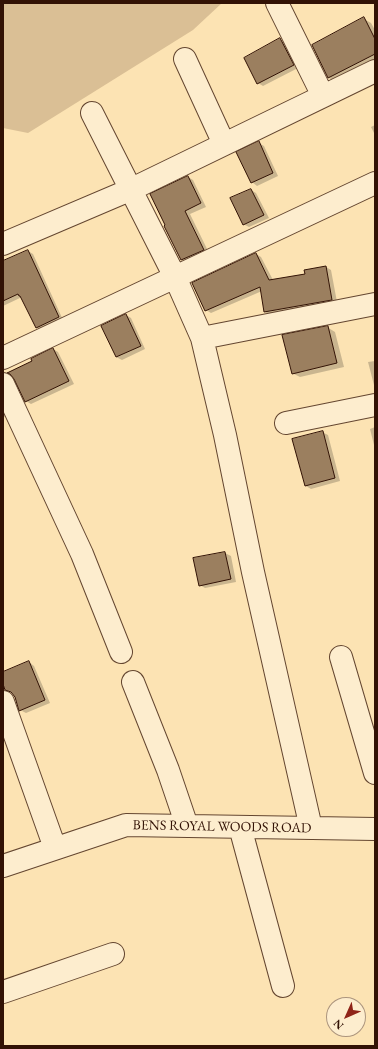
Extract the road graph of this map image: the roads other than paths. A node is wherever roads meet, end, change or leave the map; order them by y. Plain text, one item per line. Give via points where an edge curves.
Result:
1 (277, 3) edge
2 (185, 59) dead end
3 (375, 71) edge
4 (324, 96) junction
5 (92, 113) dead end
6 (224, 144) junction
7 (375, 183) edge
8 (132, 189) junction
9 (3, 244) edge
10 (175, 277) junction
11 (375, 304) edge
12 (202, 338) junction
13 (3, 358) edge
14 (3, 384) edge
15 (375, 405) edge
16 (286, 423) dead end
17 (121, 652) dead end
18 (341, 657) dead end
19 (133, 682) dead end
20 (3, 702) edge
21 (375, 773) edge
22 (188, 826) junction
23 (240, 827) junction
24 (311, 828) junction
25 (375, 829) edge
26 (55, 848) junction
27 (3, 866) edge
28 (113, 954) dead end
29 (284, 986) dead end
30 (3, 992) edge

1 - 4 street
2 - 6 street
3 - 4 street
4 - 6 street
5 - 8 street
6 - 8 street
7 - 10 street
8 - 9 street
8 - 10 street
10 - 12 street
10 - 13 street
11 - 12 street
12 - 24 street
14 - 17 street via 82,554
15 - 16 street
18 - 21 street
19 - 22 street
20 - 26 street
22 - 23 street, BENS ROYAL WOODS ROAD
22 - 26 street, BENS ROYAL WOODS ROAD via 126,825
23 - 24 street, BENS ROYAL WOODS ROAD
23 - 29 street
24 - 25 street, BENS ROYAL WOODS ROAD
26 - 27 street, BENS ROYAL WOODS ROAD
28 - 30 street

